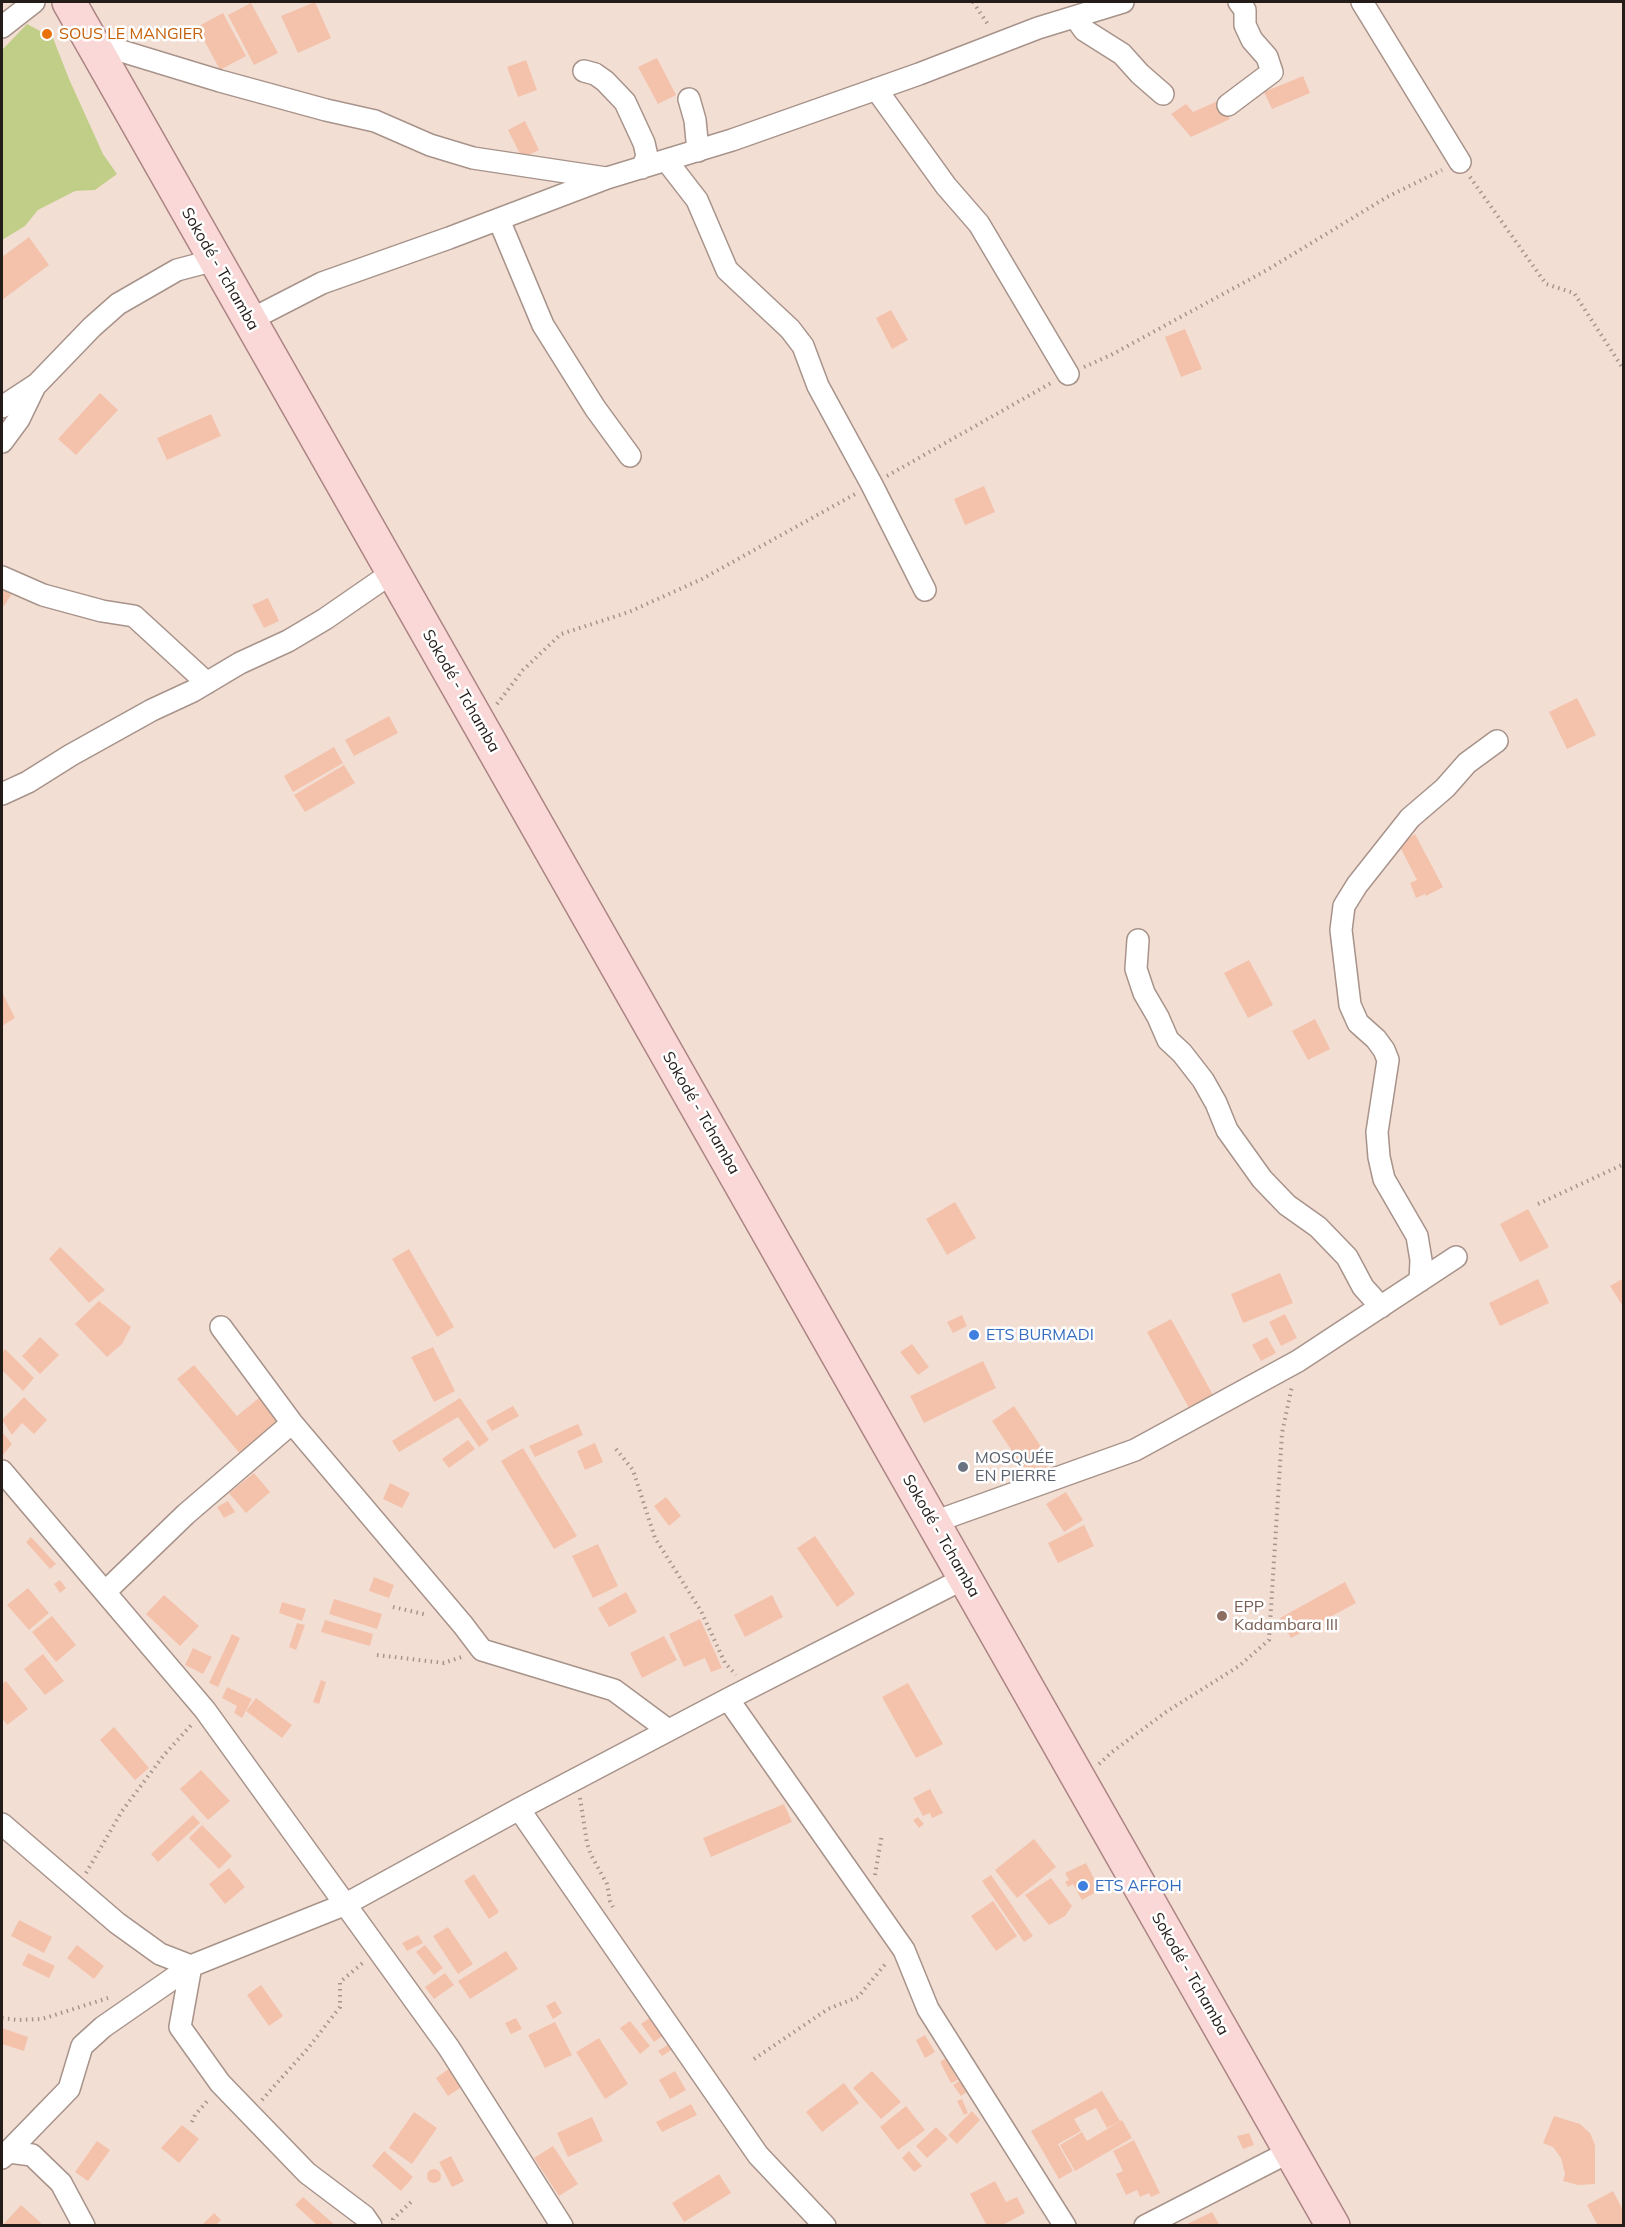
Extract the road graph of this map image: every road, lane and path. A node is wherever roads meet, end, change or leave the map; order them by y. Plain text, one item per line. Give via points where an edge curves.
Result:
1 (34, 2) edge
2 (69, 2) edge
3 (973, 2) edge
4 (1123, 2) edge
5 (1239, 2) edge
6 (1362, 2) edge
7 (1075, 16) junction
8 (2, 27) edge
9 (92, 42) junction
10 (1000, 43) junction
11 (584, 71) dead end
12 (876, 89) junction
13 (1163, 94) dead end
14 (689, 99) dead end
15 (1228, 105) dead end
16 (698, 151) junction
17 (666, 160) junction
18 (1460, 162) junction
19 (642, 168) junction
20 (607, 178) junction
21 (499, 220) junction
22 (215, 260) junction
23 (250, 320) junction
24 (1623, 370) edge
25 (1068, 374) junction
26 (37, 384) junction
27 (2, 407) edge
28 (2, 442) edge
29 (630, 456) dead end
30 (872, 485) junction
31 (393, 572) junction
32 (2, 577) edge
33 (925, 590) dead end
34 (207, 683) junction
35 (475, 717) junction
36 (1497, 741) dead end
37 (2, 794) edge
38 (1138, 940) dead end
39 (1623, 1164) edge
40 (1538, 1204) dead end
41 (1456, 1257) dead end
42 (1420, 1281) junction
43 (1381, 1307) junction
44 (221, 1327) dead end
45 (1298, 1361) junction
46 (292, 1422) junction
47 (616, 1449) dead end
48 (2, 1471) edge
49 (934, 1522) junction
50 (965, 1578) junction
51 (105, 1592) junction
52 (482, 1650) junction
53 (377, 1655) dead end
54 (750, 1687) junction
55 (728, 1698) junction
56 (205, 1710) junction
57 (668, 1730) junction
58 (581, 1776) junction
59 (1081, 1781) junction
60 (519, 1809) junction
61 (2, 1824) edge
62 (76, 1889) junction
63 (346, 1904) junction
64 (615, 1911) dead end
65 (378, 1949) junction
66 (904, 1950) junction
67 (191, 1966) junction
68 (118, 1996) dead end
69 (2, 2018) edge
70 (754, 2058) dead end
71 (224, 2088) junction
72 (249, 2114) junction
73 (192, 2122) dead end
74 (27, 2133) junction
75 (1291, 2151) junction
76 (5, 2155) edge
77 (32, 2155) junction
78 (412, 2201) dead end
79 (84, 2226) edge
80 (370, 2226) edge
81 (393, 2226) edge
82 (562, 2226) edge
83 (825, 2226) edge
84 (1065, 2226) edge
85 (1145, 2226) edge
86 (1333, 2226) edge

1 - 8 street
2 - 9 main road, Sokodé - Tchamba
3 - 10 path
4 - 7 street
5 - 15 street via 1245,10 1245,25 1252,40 1267,57 1272,72
6 - 18 street
7 - 10 street
7 - 13 street via 1084,30 1122,54
9 - 20 street via 220,81 375,121 430,145 473,158
9 - 22 main road, Sokodé - Tchamba
10 - 12 street
11 - 19 street via 605,81 625,102 644,143 647,156
12 - 16 street
12 - 25 street via 978,224
14 - 16 street
16 - 17 street
17 - 19 street
17 - 30 street via 697,200 727,270 803,346 818,386
18 - 24 path via 1546,284 1574,293
18 - 25 path via 1387,197 1267,270 1111,356
19 - 20 street
20 - 21 street
21 - 23 street via 322,283
21 - 29 street via 543,325
22 - 23 main road, Sokodé - Tchamba
22 - 26 street via 177,270 118,304
23 - 31 main road, Sokodé - Tchamba
25 - 30 path
26 - 27 street
26 - 28 street
30 - 33 street
30 - 35 path via 702,579 629,612 561,634 522,670 500,702
31 - 34 street via 306,630
31 - 35 main road, Sokodé - Tchamba
32 - 34 street via 49,597 134,616
34 - 37 street
35 - 49 main road, Sokodé - Tchamba
36 - 42 street via 1410,818 1344,906 1341,930 1350,1005 1358,1023 1376,1039 1388,1060 1377,1132 1379,1157 1384,1179 1417,1236
38 - 43 street via 1136,969 1144,993 1168,1040 1203,1080 1227,1130 1262,1179 1347,1257 1363,1287
39 - 40 path
41 - 42 street
42 - 43 street
43 - 45 street
44 - 46 street
45 - 49 street via 1135,1450
45 - 59 path via 1282,1433 1269,1640 1239,1666 1112,1752
46 - 51 street via 186,1514
46 - 52 street
47 - 54 path via 633,1470 655,1538 701,1611 725,1663
48 - 51 street
49 - 50 main road, Sokodé - Tchamba
50 - 54 street
50 - 59 main road, Sokodé - Tchamba
51 - 56 street
52 - 53 path via 444,1663
52 - 57 street via 614,1690
54 - 55 street
55 - 57 street
55 - 66 street
56 - 62 path via 164,1755 122,1811
56 - 63 street
57 - 58 street
58 - 60 street
58 - 64 path via 579,1790 587,1843
59 - 75 main road, Sokodé - Tchamba
60 - 63 street
60 - 83 street via 758,2155
61 - 62 street
62 - 67 street via 160,1954
63 - 65 street
63 - 67 street
65 - 72 path via 340,1982 340,2007
65 - 82 street via 449,2048
66 - 70 path via 889,1960 858,1997 828,2009
66 - 84 street via 928,2009
67 - 71 street via 180,2027
67 - 74 street via 82,2046 69,2089
68 - 69 path via 42,2019
71 - 72 street
71 - 73 path via 212,2096
72 - 80 street via 307,2173 364,2216
74 - 76 street
74 - 77 street
75 - 85 street
75 - 86 main road, Sokodé - Tchamba
76 - 77 street
77 - 79 street via 61,2182
78 - 81 path via 393,2219

